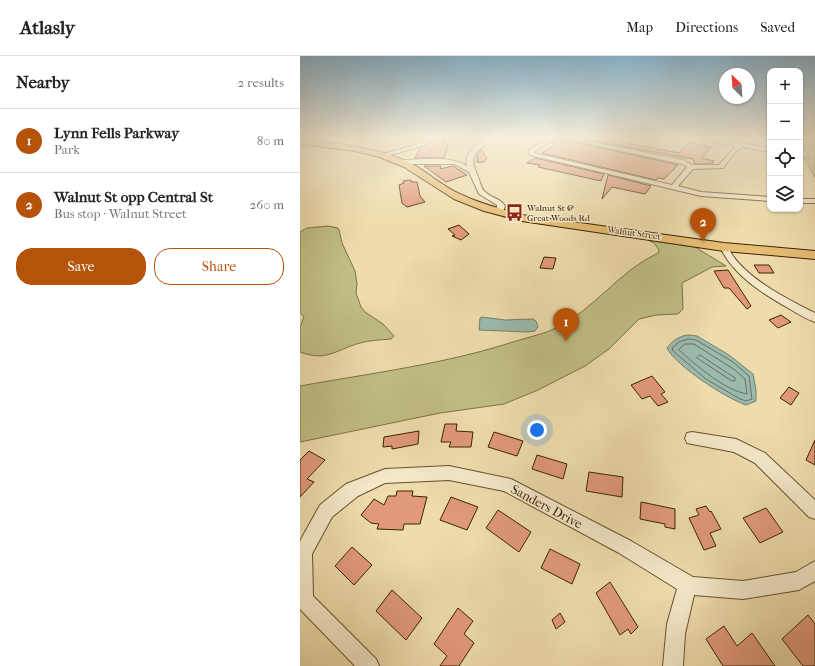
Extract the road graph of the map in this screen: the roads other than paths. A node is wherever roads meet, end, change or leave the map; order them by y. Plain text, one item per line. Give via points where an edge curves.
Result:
1 (408, 166) edge
2 (464, 166) edge
3 (469, 166) edge
4 (586, 166) edge
5 (721, 166) edge
6 (691, 167) joint
7 (472, 171) junction
8 (674, 187) junction
9 (767, 199) edge
10 (803, 201) edge
11 (815, 201) edge
12 (499, 212) junction
13 (724, 247) junction
14 (815, 255) edge
15 (815, 318) edge
16 (692, 438) dead end
17 (815, 511) edge
18 (815, 570) edge
19 (688, 584) junction
20 (369, 666) edge
21 (673, 666) edge

1 - 12 main road, Walnut Street via 457,197
2 - 7 street
3 - 7 street
4 - 8 street
5 - 6 street
6 - 8 street
7 - 12 street via 482,194 502,206
8 - 9 street via 712,195
10 - 11 street
12 - 13 main road, Walnut Street via 522,218
13 - 14 main road, Walnut Street
13 - 15 street via 737,267
16 - 17 street via 736,446 760,458
18 - 19 street, Sanders Drive via 799,581 743,590
19 - 20 street, Sanders Drive via 625,547 506,484 449,473 384,476 352,490 326,511 303,553 304,600
19 - 21 street via 674,638

